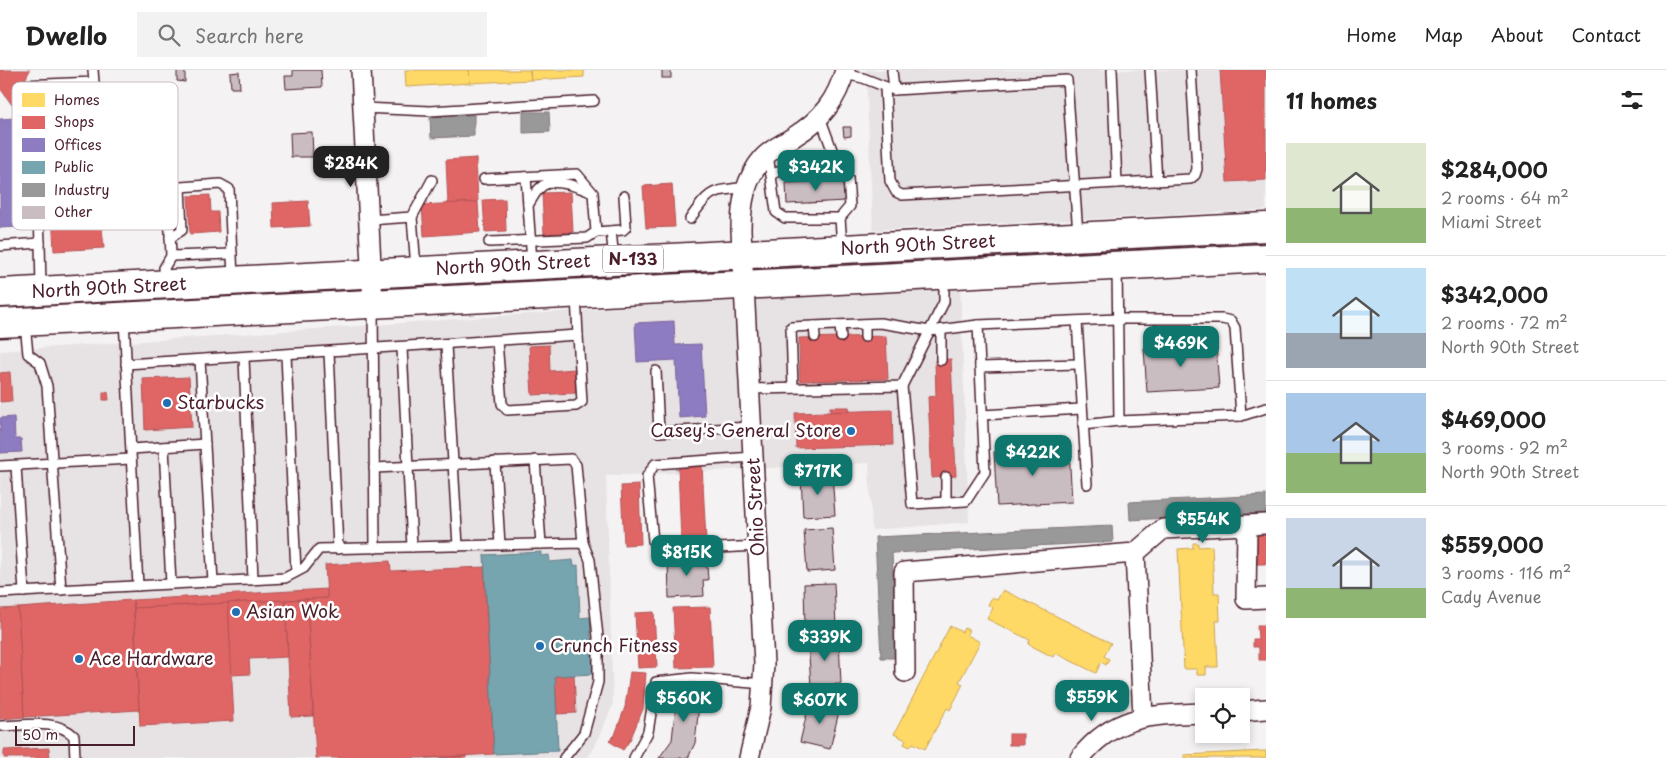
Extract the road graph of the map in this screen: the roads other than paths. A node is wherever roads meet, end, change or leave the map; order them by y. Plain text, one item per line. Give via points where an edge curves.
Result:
1 (361, 70) edge
2 (892, 70) edge
3 (1070, 70) edge
4 (1112, 70) edge
5 (1150, 70) edge
6 (1191, 70) edge
7 (844, 72) edge
8 (1067, 80) junction
9 (889, 88) junction
10 (594, 101) dead end
11 (363, 108) junction
12 (820, 117) junction
13 (768, 153) junction
14 (834, 154) junction
15 (771, 174) junction
16 (526, 177) junction
17 (484, 179) dead end
18 (432, 180) dead end
19 (1157, 181) junction
20 (1118, 182) junction
21 (1074, 185) junction
22 (746, 187) junction
23 (593, 193) junction
24 (624, 196) dead end
25 (528, 205) junction
26 (412, 217) junction
27 (840, 218) junction
28 (690, 219) dead end
29 (369, 220) junction
30 (1266, 227) edge
31 (39, 230) edge
32 (611, 231) junction
33 (596, 232) junction
34 (1078, 237) junction
35 (489, 242) dead end
36 (40, 243) junction
37 (0, 246) edge
38 (842, 249) junction
39 (531, 253) junction
40 (232, 254) junction
41 (742, 254) junction
42 (171, 256) junction
43 (1266, 258) edge
44 (614, 260) junction
45 (1116, 266) junction
46 (416, 270) junction
47 (372, 274) junction
48 (944, 274) junction
49 (233, 281) junction
50 (166, 285) junction
51 (744, 285) junction
52 (42, 291) junction
53 (0, 293) edge
54 (576, 294) junction
55 (373, 304) junction
56 (124, 317) junction
57 (1117, 319) junction
58 (1077, 321) junction
59 (12, 322) edge
60 (865, 324) junction
61 (840, 325) junction
62 (978, 325) junction
63 (814, 326) junction
64 (941, 330) junction
65 (930, 331) junction
66 (578, 335) junction
67 (814, 337) dead end
68 (841, 337) dead end
69 (865, 337) dead end
70 (497, 341) junction
71 (446, 345) junction
72 (402, 348) junction
73 (373, 350) junction
74 (329, 352) junction
75 (286, 355) junction
76 (244, 358) junction
77 (200, 360) junction
78 (941, 360) dead end
79 (126, 364) junction
80 (1078, 364) junction
81 (980, 367) junction
82 (656, 371) dead end
83 (902, 386) junction
84 (793, 388) junction
85 (750, 389) junction
86 (1266, 408) edge
87 (1081, 409) junction
88 (982, 415) junction
89 (1240, 416) junction
90 (1119, 422) junction
91 (1082, 425) junction
92 (752, 427) junction
93 (205, 444) junction
94 (164, 447) junction
95 (131, 449) junction
96 (753, 457) junction
97 (131, 459) junction
98 (535, 460) junction
99 (495, 462) junction
100 (52, 464) junction
101 (454, 464) junction
102 (0, 466) edge
103 (16, 466) junction
104 (409, 466) junction
105 (374, 468) junction
106 (946, 477) dead end
107 (1087, 484) dead end
108 (946, 502) junction
109 (1266, 524) edge
110 (1247, 526) junction
111 (583, 543) junction
112 (541, 544) junction
113 (500, 545) junction
114 (458, 546) junction
115 (758, 546) junction
116 (412, 547) junction
117 (375, 548) junction
118 (338, 549) junction
119 (1135, 553) junction
120 (296, 572) junction
121 (252, 580) junction
122 (213, 582) junction
123 (171, 584) junction
124 (138, 586) junction
125 (61, 590) junction
126 (24, 592) junction
127 (0, 593) edge
128 (1266, 598) edge
129 (905, 672) dead end
130 (764, 684) junction
131 (1266, 709) edge
132 (1250, 710) edge
133 (1195, 714) edge
134 (1137, 718) junction
135 (0, 726) edge
136 (75, 758) edge
137 (564, 758) edge
138 (634, 758) edge
139 (749, 758) edge
140 (1080, 758) edge

1 - 11 street
2 - 9 lane
3 - 8 lane
4 - 20 lane
5 - 19 lane
6 - 19 lane via 1195,175 1190,179
7 - 9 lane
7 - 12 street via 833,101
8 - 9 lane
8 - 21 lane
9 - 21 lane via 890,181 896,192 902,195
10 - 11 lane via 430,111
11 - 29 street
12 - 13 street
12 - 14 lane
13 - 15 lane
13 - 22 street
14 - 15 lane
14 - 27 lane via 848,178 850,206
15 - 27 lane via 776,212 785,218
16 - 17 lane
16 - 23 lane via 577,174
16 - 25 lane
18 - 26 lane
19 - 20 lane
20 - 21 lane
21 - 34 lane
22 - 28 lane via 706,196
22 - 41 street, Ohio Street via 742,206
23 - 25 lane via 570,184 549,184 540,187
23 - 33 lane
24 - 32 lane via 626,227
25 - 39 lane
26 - 29 lane
26 - 46 lane
27 - 38 lane
29 - 47 street
30 - 34 main road, North 90th Street / N-133
31 - 36 lane
32 - 33 lane
32 - 44 lane
33 - 39 lane via 587,238
34 - 38 main road, North 90th Street / N-133
35 - 39 lane
36 - 37 lane
36 - 52 lane
38 - 41 main road, North 90th Street / N-133
39 - 44 main road, North 90th Street / N-133
39 - 46 main road, North 90th Street / N-133
40 - 42 lane
40 - 42 lane via 229,190 220,184 180,187 182,230 170,238
40 - 49 lane
41 - 44 main road, North 90th Street / N-133
41 - 51 street, Ohio Street
42 - 50 lane via 164,268
43 - 45 main road, North 90th Street / N-133
45 - 48 main road, North 90th Street / N-133
45 - 57 lane
46 - 47 main road, North 90th Street / N-133
47 - 49 main road, North 90th Street / N-133
47 - 55 street
48 - 51 main road, North 90th Street / N-133
48 - 65 lane via 944,302
49 - 50 main road, North 90th Street / N-133
50 - 52 main road, North 90th Street / N-133
51 - 54 main road, North 90th Street / N-133
51 - 85 street, Ohio Street
52 - 53 main road, North 90th Street / N-133
54 - 55 main road, North 90th Street / N-133
54 - 66 lane
55 - 56 main road, North 90th Street / N-133
55 - 73 lane
56 - 59 main road, North 90th Street / N-133
56 - 79 lane
57 - 58 lane
57 - 89 lane via 1231,321 1235,328
57 - 90 lane
58 - 62 lane
58 - 80 lane
59 - 100 lane via 28,354 40,363 47,386
60 - 61 lane
60 - 65 lane via 880,323
60 - 69 lane
61 - 63 lane
61 - 68 lane
62 - 64 lane
62 - 81 lane
63 - 67 lane
63 - 84 lane via 791,327
64 - 65 lane
64 - 78 lane
65 - 83 lane
66 - 70 lane
66 - 70 lane via 582,402 576,406 507,410 502,404
70 - 71 lane
71 - 72 lane
71 - 101 lane
72 - 73 lane
72 - 104 lane
73 - 74 lane
73 - 105 lane
74 - 75 lane
74 - 118 lane
75 - 76 lane
75 - 120 lane
76 - 77 lane
76 - 121 lane
77 - 79 lane
77 - 93 lane
79 - 95 lane
80 - 81 lane
80 - 87 lane
81 - 88 lane
82 - 92 lane via 659,432
83 - 84 lane via 843,383
83 - 108 lane via 912,504
84 - 85 lane
85 - 92 street, Ohio Street
86 - 89 lane
87 - 88 lane
87 - 91 lane
88 - 108 lane via 985,472 966,501
89 - 90 lane
90 - 91 lane
91 - 107 lane
92 - 96 street, Ohio Street
93 - 94 lane
93 - 122 lane
94 - 95 lane
94 - 123 lane
95 - 97 lane
96 - 115 street, Ohio Street
96 - 115 lane via 655,464 647,476 653,542 659,551
97 - 100 lane
97 - 124 lane
98 - 99 lane
98 - 111 lane via 571,459 576,465
98 - 112 lane
99 - 101 lane
99 - 113 lane
100 - 103 lane
100 - 125 lane
101 - 104 lane
101 - 114 lane
102 - 103 lane
103 - 126 lane
104 - 105 lane
104 - 116 lane
105 - 117 lane
106 - 108 lane
109 - 110 street
110 - 119 street via 1163,529
110 - 128 street via 1246,599
111 - 112 lane
111 - 137 lane via 590,560 598,682 584,733
112 - 113 lane
113 - 114 lane
114 - 116 lane
115 - 130 street, Ohio Street
116 - 117 lane
117 - 118 lane
118 - 120 lane via 319,550 304,568
119 - 129 street via 904,572
119 - 134 street
120 - 121 lane via 285,578
121 - 122 lane
122 - 123 lane
123 - 124 lane
124 - 125 lane
125 - 126 lane
126 - 127 lane
130 - 138 lane via 692,678 656,682 648,732
130 - 139 street, Ohio Street
131 - 132 street
133 - 134 street
134 - 140 street via 1100,736
135 - 136 lane via 66,728 74,736

